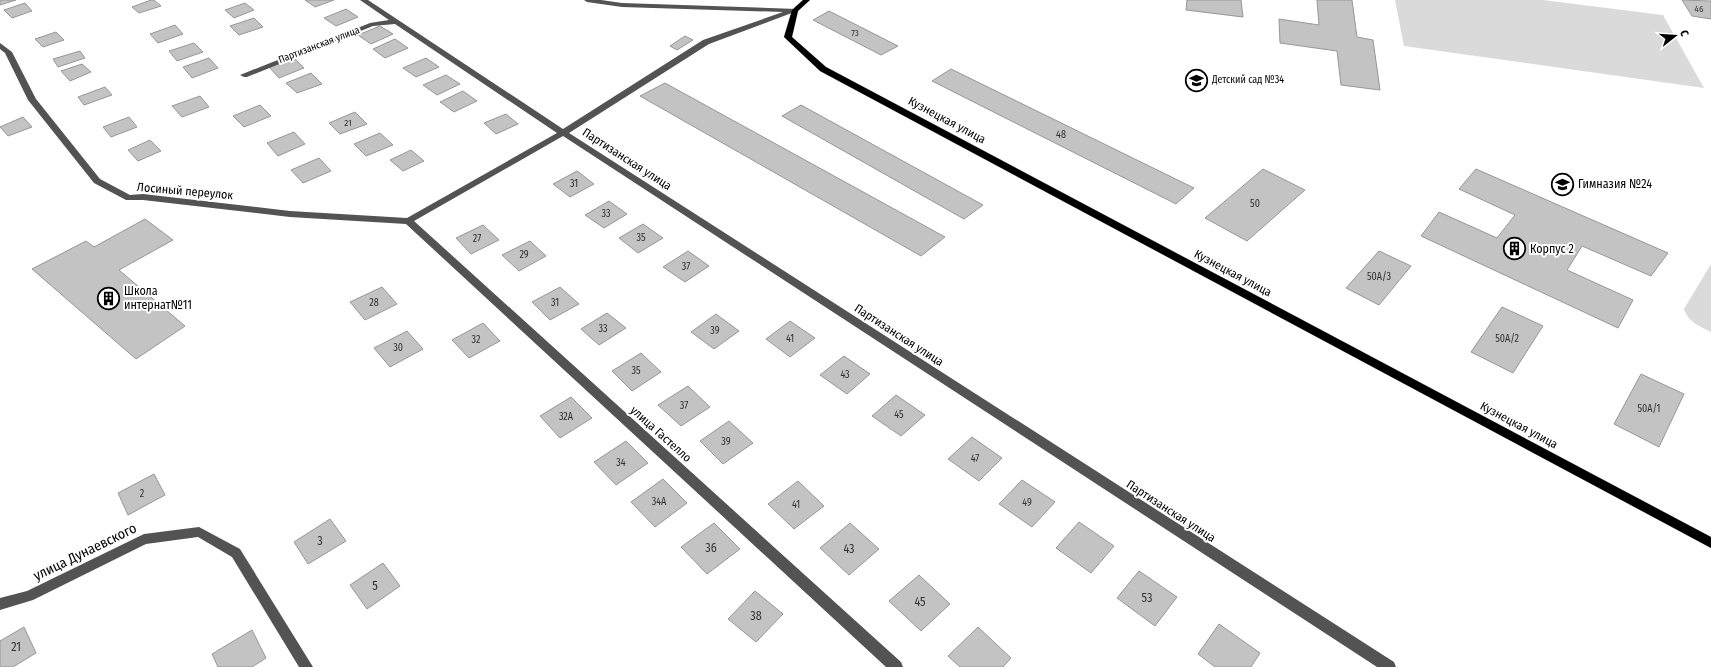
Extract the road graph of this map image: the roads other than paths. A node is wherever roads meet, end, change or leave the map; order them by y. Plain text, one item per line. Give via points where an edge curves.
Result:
1 (363, 0) edge
2 (587, 0) edge
3 (807, 0) edge
4 (794, 10) junction
5 (396, 22) junction
6 (0, 44) edge
7 (244, 75) dead end
8 (563, 133) junction
9 (408, 221) junction
10 (1711, 543) edge
11 (0, 604) edge
12 (306, 667) edge
13 (896, 667) edge
14 (1389, 667) edge

1 - 5 street, Партизанская улица
2 - 4 street via 622,5
3 - 4 main road
4 - 8 street via 706,42
4 - 10 main road, Кузнецкая улица via 788,37 824,69
5 - 7 street, Партизанская улица via 372,24
5 - 8 street, Партизанская улица
6 - 9 street, Лосиный переулок via 8,52 32,100 97,181 129,198 143,197 290,214
8 - 9 street
8 - 14 street, Партизанская улица
9 - 13 street, улица Гастелло
11 - 12 street, улица Дунаевского via 29,596 144,539 199,532 236,553

